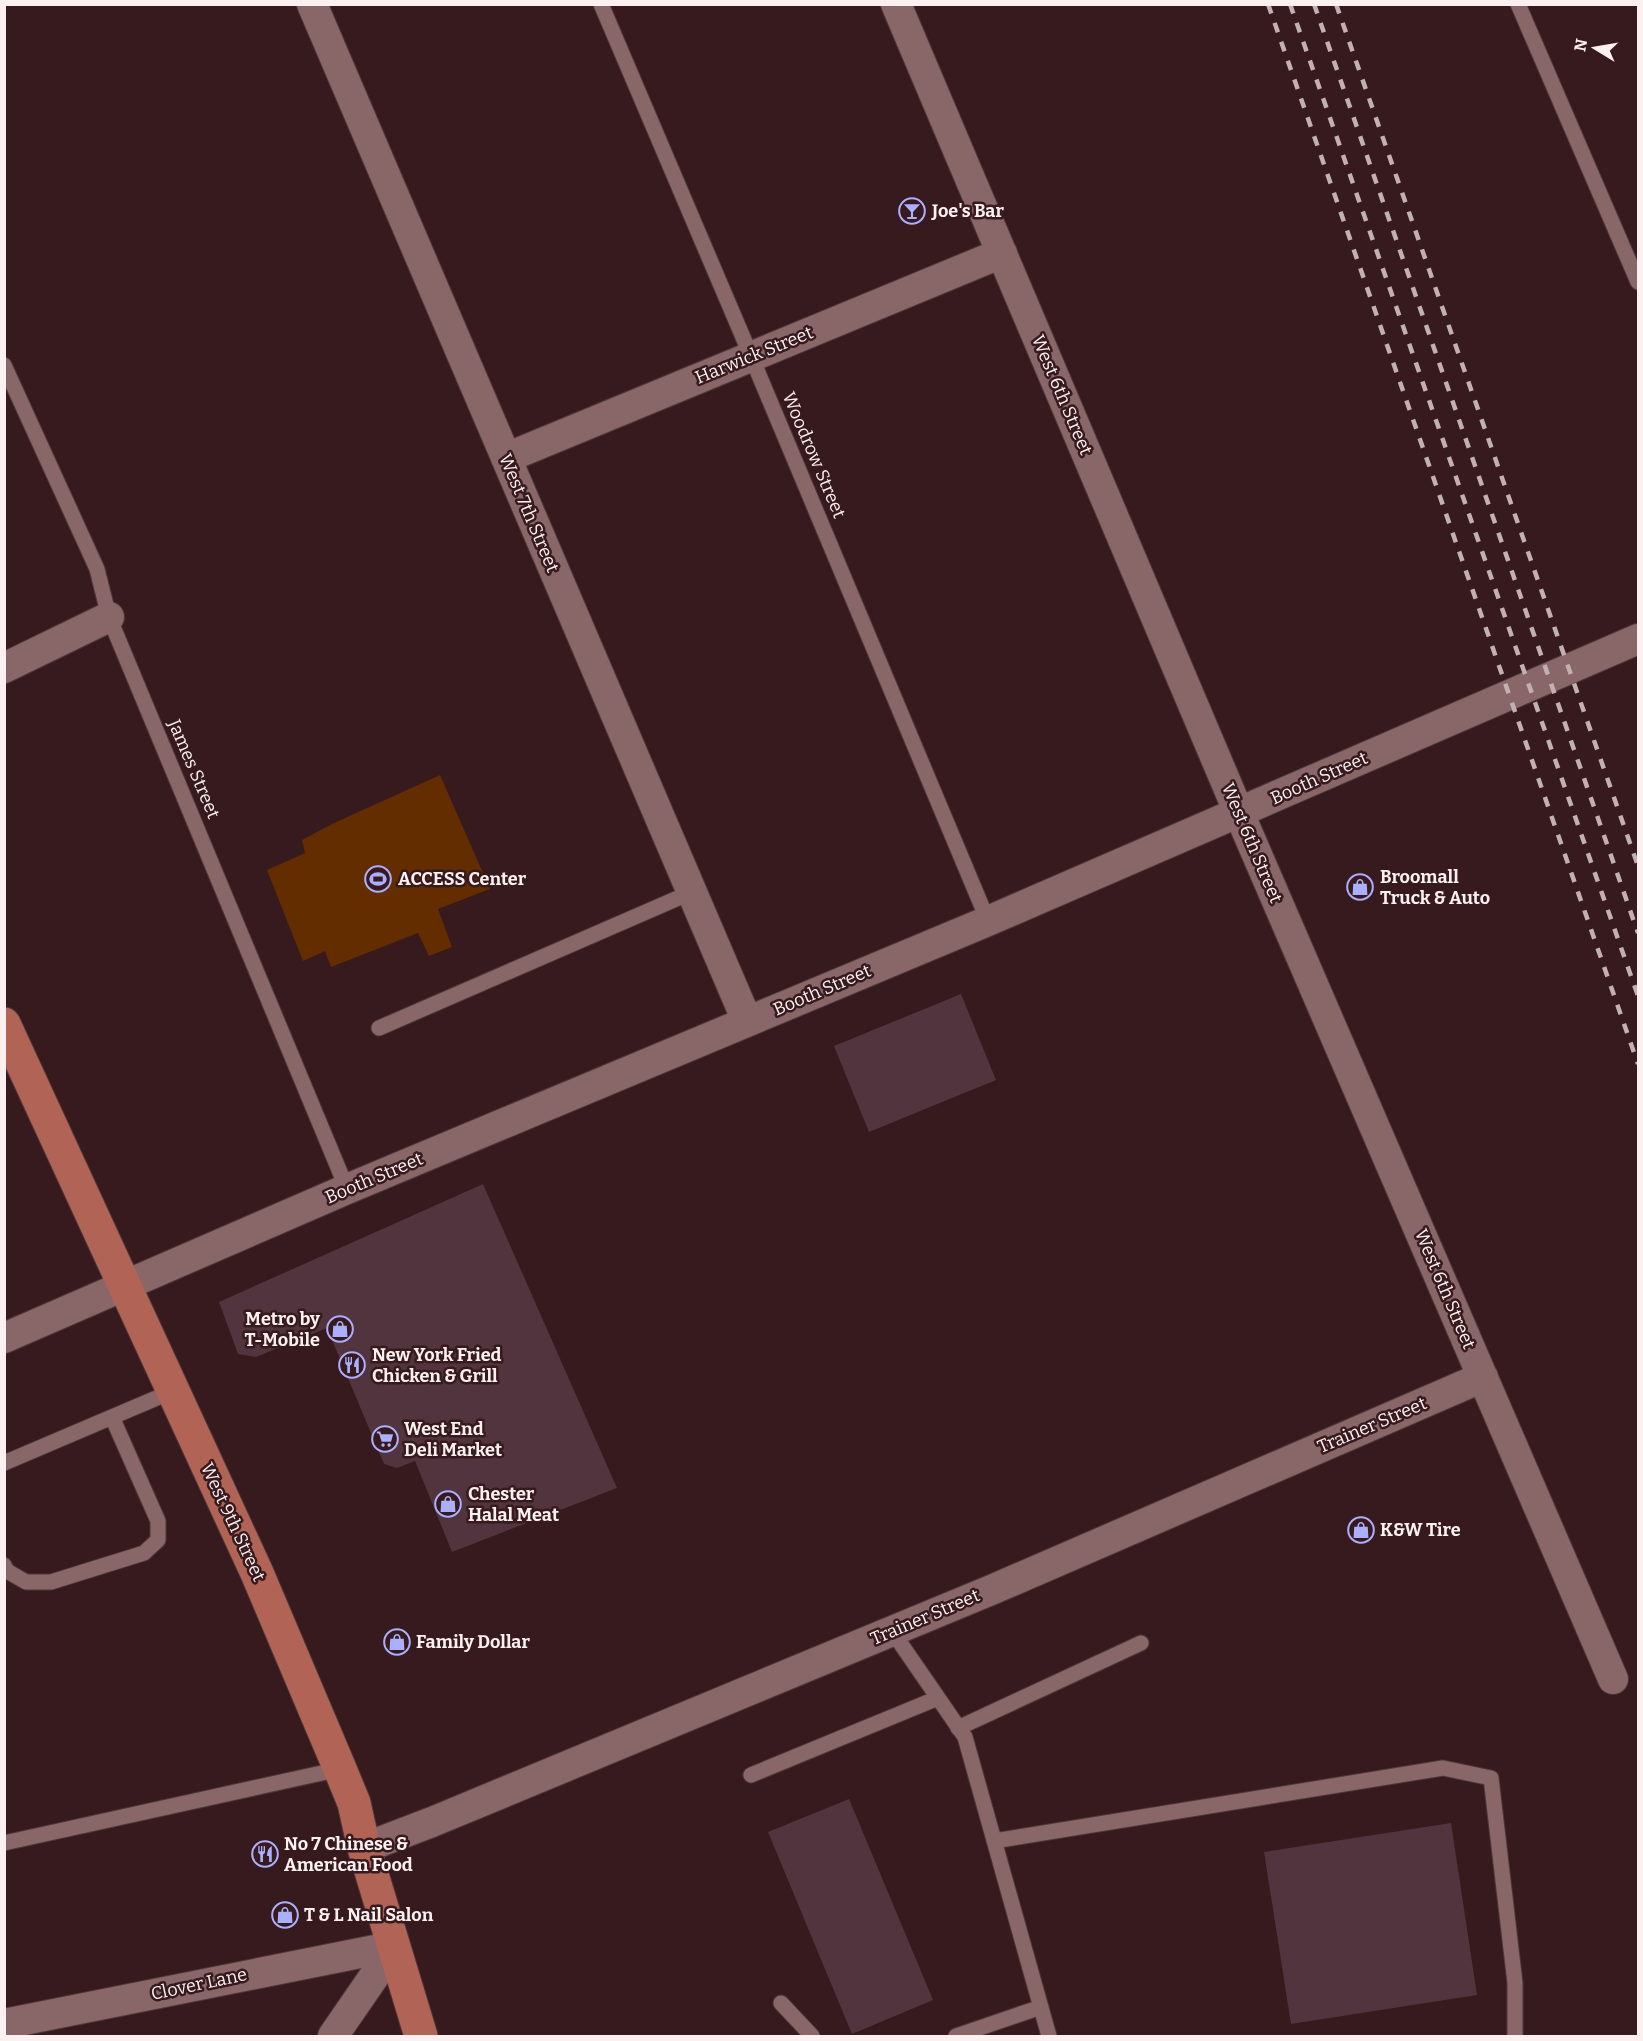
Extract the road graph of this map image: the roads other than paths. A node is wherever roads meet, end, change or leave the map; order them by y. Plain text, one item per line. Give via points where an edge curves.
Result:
1 (312, 4) edge
2 (601, 4) edge
3 (896, 4) edge
4 (1518, 4) edge
5 (1002, 253) junction
6 (1638, 282) edge
7 (751, 356) junction
8 (4, 364) edge
9 (506, 458) junction
10 (109, 617) junction
11 (1638, 639) edge
12 (4, 668) edge
13 (1239, 813) junction
14 (692, 892) junction
15 (988, 921) junction
16 (747, 1021) junction
17 (4, 1023) edge
18 (379, 1029) dead end
19 (347, 1189) junction
20 (124, 1285) junction
21 (4, 1338) edge
22 (1483, 1377) junction
23 (173, 1391) junction
24 (112, 1417) junction
25 (4, 1463) edge
26 (4, 1565) edge
27 (892, 1631) junction
28 (1141, 1643) dead end
29 (1613, 1679) dead end
30 (938, 1698) junction
31 (958, 1728) junction
32 (340, 1769) junction
33 (751, 1775) dead end
34 (994, 1842) junction
35 (4, 1843) edge
36 (364, 1848) junction
37 (395, 1946) junction
38 (781, 2003) dead end
39 (1041, 2007) junction
40 (4, 2024) edge
41 (34, 2027) edge
42 (333, 2037) edge
43 (421, 2037) edge
44 (812, 2037) edge
45 (956, 2037) edge
46 (1049, 2037) edge
47 (1515, 2037) edge

1 - 9 street, West 7th Street
2 - 7 lane, Woodrow Street
3 - 5 street, West 6th Street
4 - 6 lane
5 - 7 street, Harwick Street
5 - 13 street, West 6th Street
7 - 9 street, Harwick Street
7 - 15 lane, Woodrow Street
8 - 10 lane, James Street via 97,569
9 - 14 street, West 7th Street
10 - 12 street
10 - 19 lane, James Street
11 - 13 street, Booth Street
13 - 15 street, Booth Street
13 - 22 street, West 6th Street
14 - 16 street, West 7th Street
14 - 18 lane
15 - 16 street, Booth Street
16 - 19 street, Booth Street
17 - 20 main road, West 9th Street
19 - 20 street, Booth Street
20 - 21 street, Booth Street
20 - 23 main road, West 9th Street
22 - 27 street, Trainer Street
22 - 29 street, West 6th Street
23 - 24 lane
23 - 32 main road, West 9th Street via 257,1573
24 - 25 lane
24 - 26 lane via 158,1521 158,1540 144,1553 51,1582 26,1582
27 - 30 lane
27 - 36 street, Trainer Street
28 - 31 lane
30 - 31 lane
30 - 33 lane
31 - 34 lane via 965,1737
32 - 35 lane
32 - 36 main road, West 9th Street via 354,1803
34 - 39 lane
34 - 47 lane via 1443,1768 1491,1779 1515,1983
36 - 37 main road, West 9th Street
37 - 41 street, Clover Lane
37 - 42 street
37 - 43 main road, West 9th Street
38 - 44 lane
39 - 45 lane
39 - 46 lane
40 - 41 street, Clover Lane

